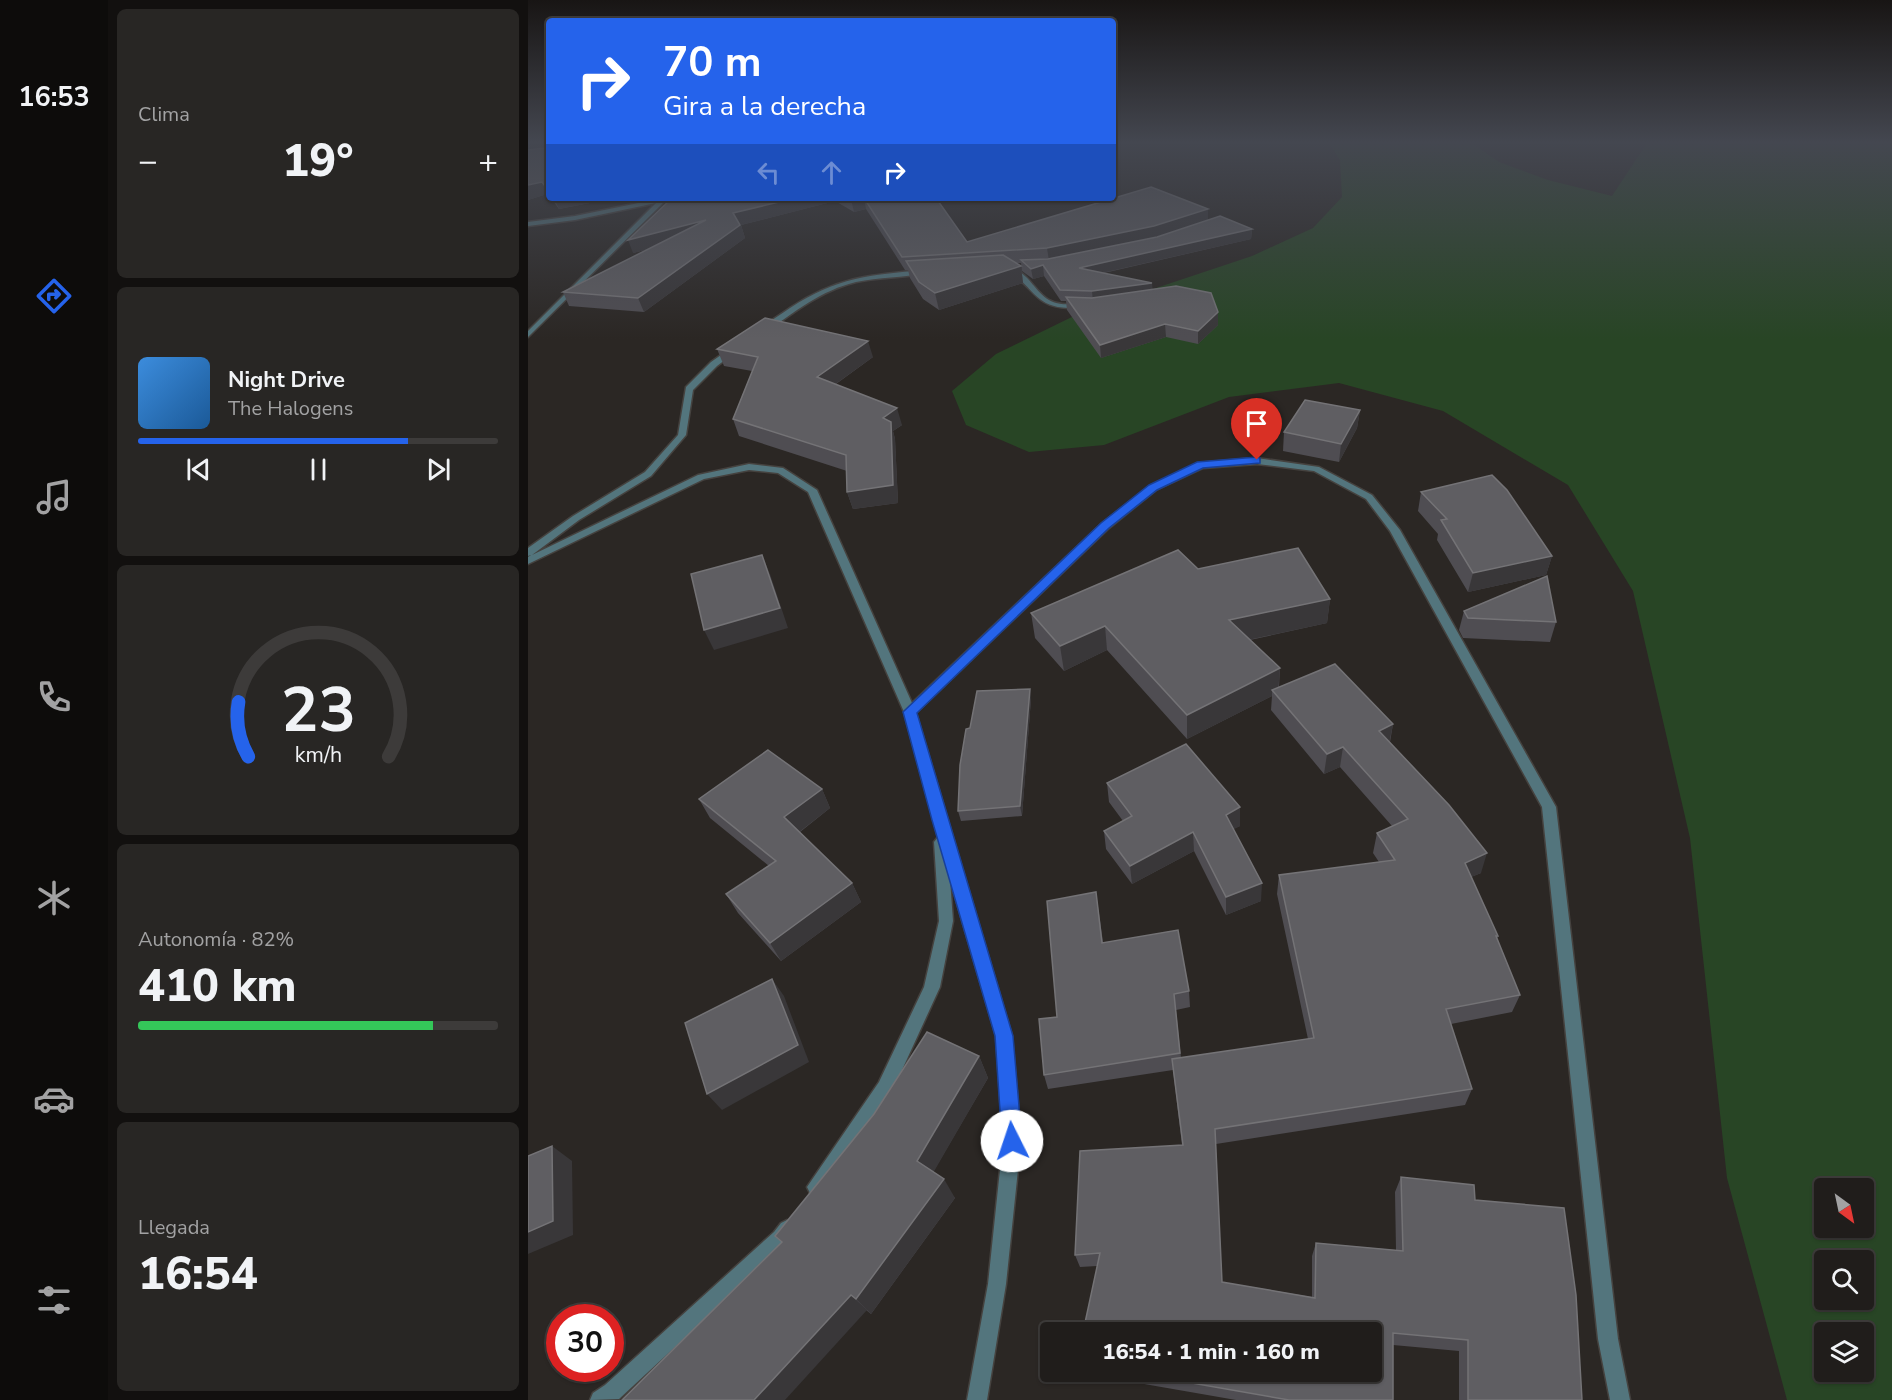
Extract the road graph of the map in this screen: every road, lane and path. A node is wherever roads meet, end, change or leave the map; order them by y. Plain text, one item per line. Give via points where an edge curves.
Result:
1 (622, 208) edge
2 (655, 208) edge
3 (528, 224) edge
4 (1027, 267) edge
5 (935, 271) edge
6 (1093, 306) edge
7 (759, 333) edge
8 (528, 335) edge
9 (741, 345) edge
10 (528, 553) edge
11 (528, 561) edge
12 (910, 712) junction
13 (940, 820) junction
14 (807, 1201) edge
15 (793, 1220) edge
16 (600, 1400) edge
17 (977, 1400) edge
18 (1620, 1400) edge

1 - 3 street
2 - 8 street
4 - 6 street via 1005,268 1024,276 1041,298 1055,305
5 - 7 street via 836,285
9 - 10 street via 689,389 682,435 648,474
11 - 12 street via 701,477 749,467 780,470 812,490
12 - 13 street
12 - 18 street via 1105,526 1153,488 1200,465 1257,460 1316,469 1369,497 1395,530 1549,807 1608,1339
13 - 14 street via 946,921 932,987 885,1088
13 - 17 street via 1004,1036 1012,1141 997,1284
15 - 16 street via 780,1238

